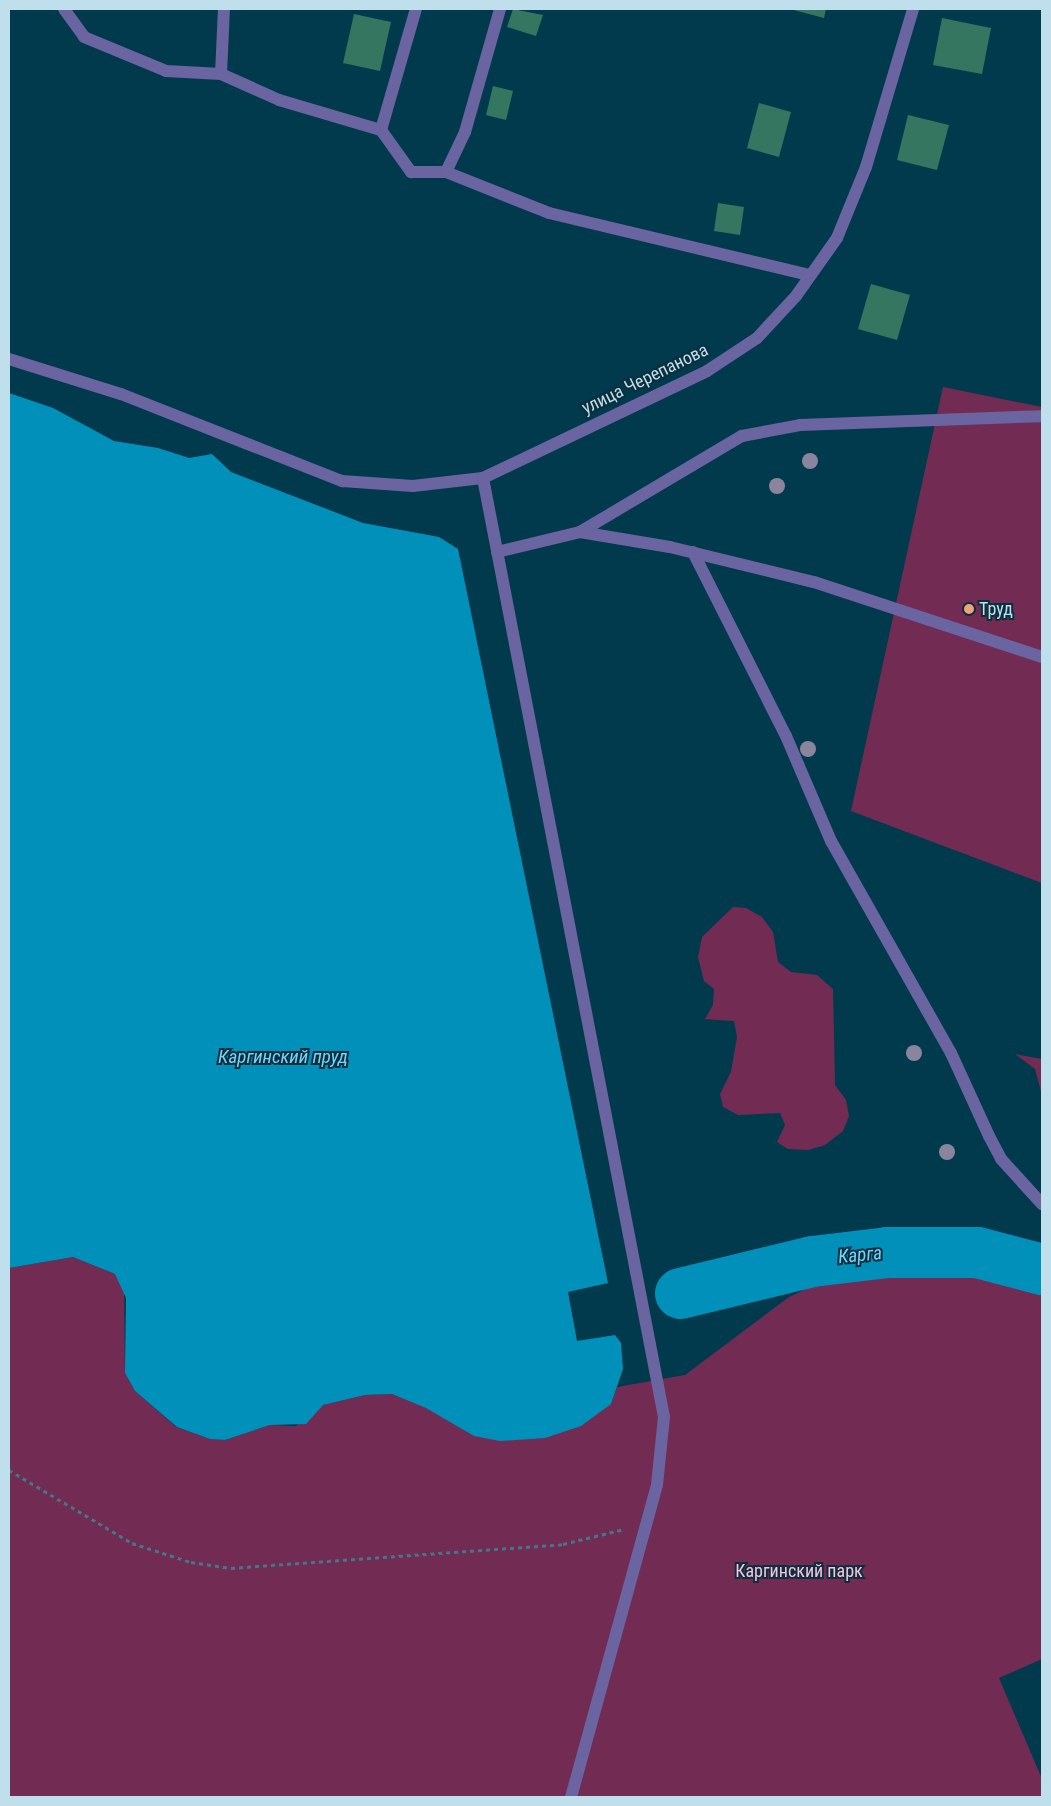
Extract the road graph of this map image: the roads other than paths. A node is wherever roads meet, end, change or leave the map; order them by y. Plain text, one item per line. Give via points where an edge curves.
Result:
1 (64, 9) edge
2 (224, 9) edge
3 (416, 9) edge
4 (500, 9) edge
5 (913, 9) edge
6 (221, 74) junction
7 (381, 130) junction
8 (446, 172) junction
9 (810, 275) junction
10 (9, 359) edge
11 (1042, 416) edge
12 (483, 478) junction
13 (580, 532) junction
14 (496, 552) junction
15 (693, 552) junction
16 (1042, 657) edge
17 (1042, 1204) edge
18 (571, 1797) edge

1 - 6 street via 84,37 156,68
2 - 6 street
3 - 7 street
4 - 8 street via 465,132
5 - 9 street, улица Черепанова via 866,167 837,238
6 - 7 street via 279,100
7 - 8 street via 411,172
8 - 9 street via 549,213
9 - 12 street, улица Черепанова via 757,338 707,371
10 - 12 street, улица Черепанова via 121,394 342,480 413,486
11 - 13 street via 800,425 742,436
12 - 14 street
13 - 14 street
13 - 15 street
14 - 18 street via 664,1417 664,1449 646,1524
15 - 16 street via 814,582
15 - 17 street via 786,736 831,841 951,1052 1001,1159

